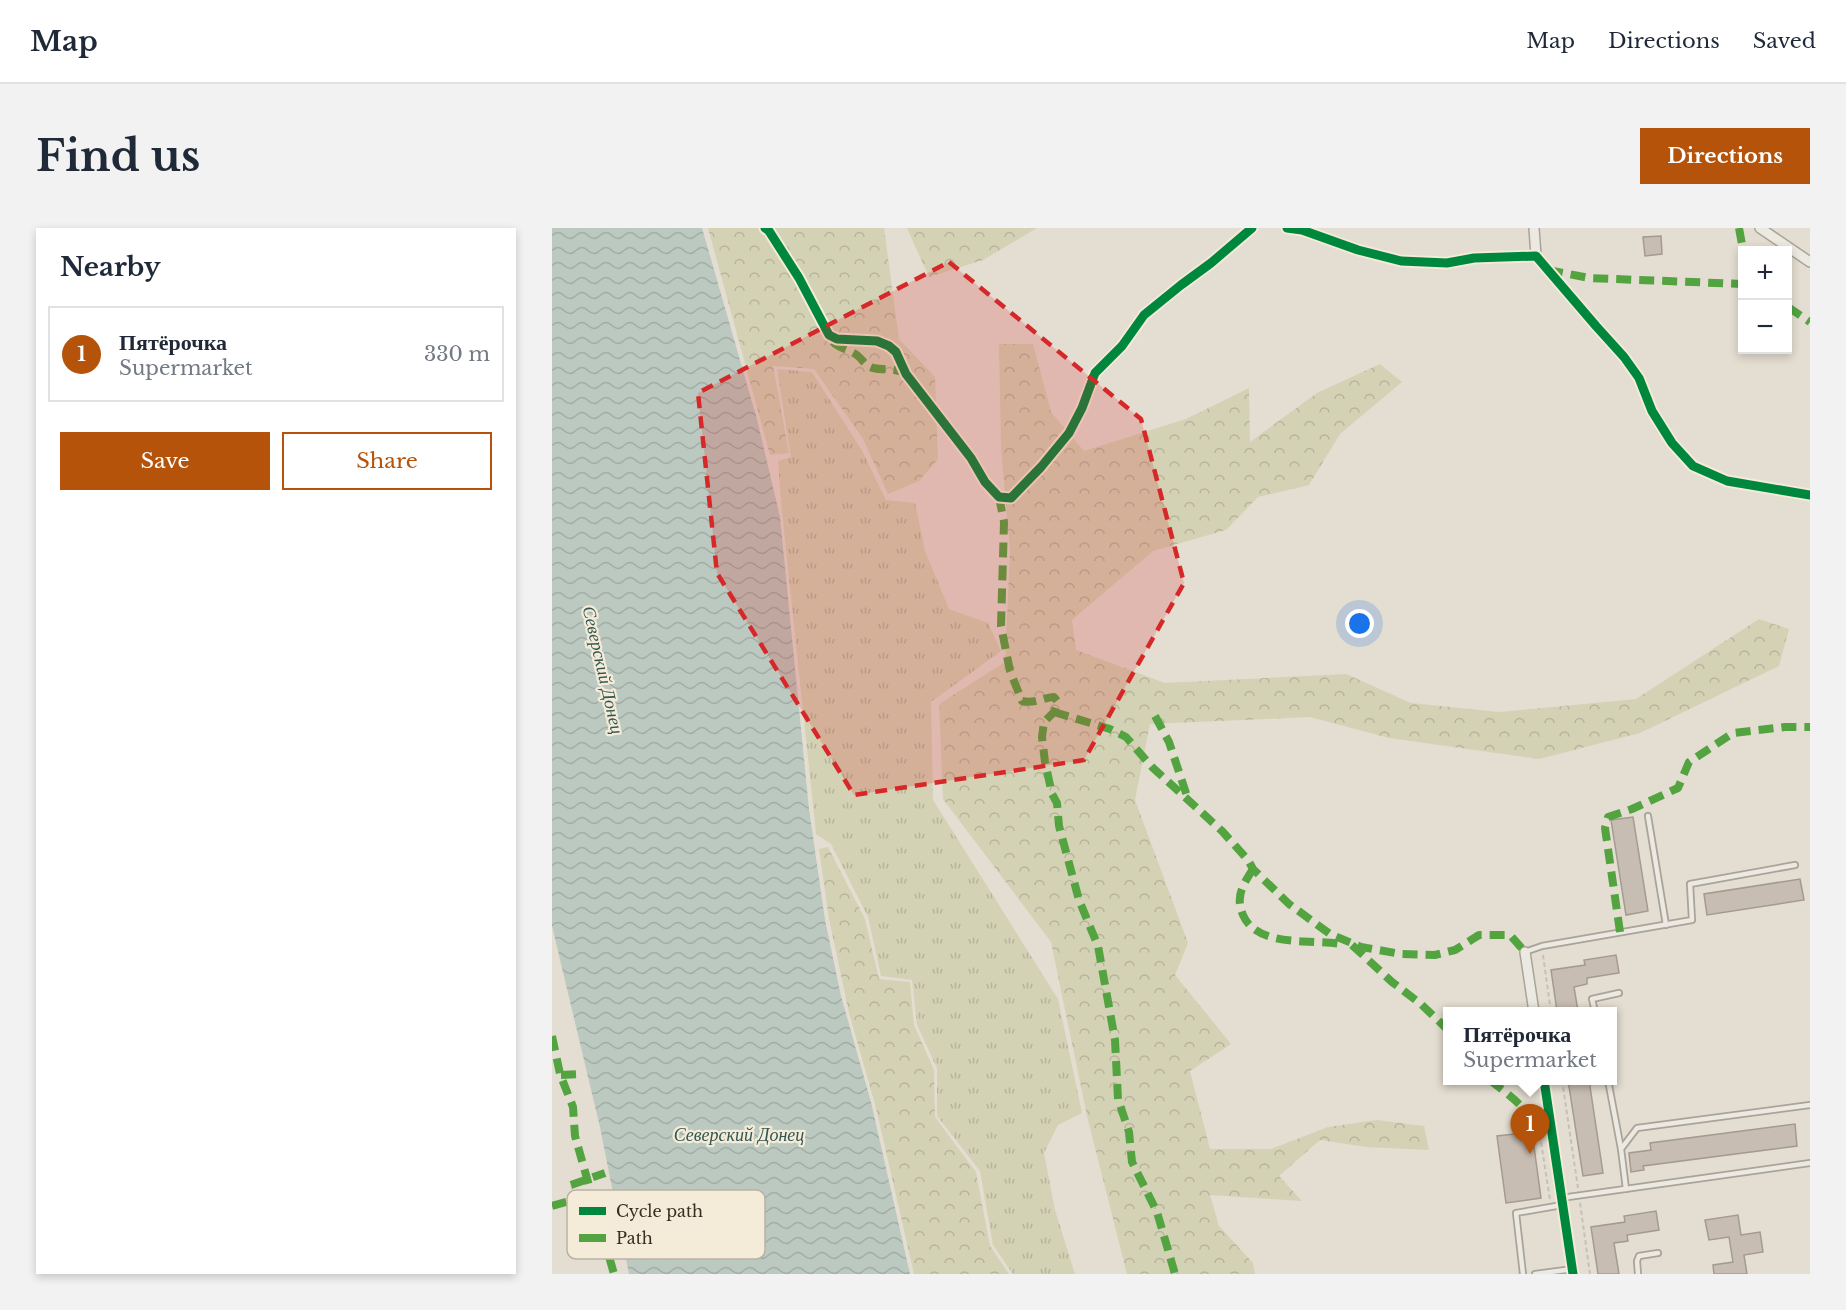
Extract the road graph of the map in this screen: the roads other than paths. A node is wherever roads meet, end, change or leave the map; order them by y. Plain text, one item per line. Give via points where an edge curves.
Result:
1 (765, 228) edge
2 (1252, 228) edge
3 (1287, 228) edge
4 (1534, 228) edge
5 (1760, 228) edge
6 (1536, 256) junction
7 (1810, 262) edge
8 (1810, 495) edge
9 (1648, 816) dead end
10 (1795, 865) dead end
11 (1666, 925) junction
12 (1525, 952) joint
13 (1619, 993) dead end
14 (1533, 1007) edge
15 (1594, 1007) edge
16 (1545, 1085) edge
17 (1609, 1085) edge
18 (1810, 1105) edge
19 (1621, 1149) junction
20 (1810, 1163) edge
21 (1626, 1189) junction
22 (1561, 1202) junction
23 (1658, 1253) dead end
24 (1573, 1271) edge
25 (1523, 1274) edge
26 (1535, 1274) edge
27 (1638, 1274) edge

1 - 2 street via 799,278 829,335 878,341 896,352 906,374 985,482 999,496 1011,498 1069,433 1095,373 1122,346 1144,315
3 - 6 street via 1401,261 1447,263
4 - 6 street
5 - 7 street
6 - 8 street via 1624,357 1672,443 1693,466 1727,481
9 - 11 lane
10 - 11 lane via 1690,884 1692,920
11 - 12 lane
12 - 14 street
13 - 15 lane via 1592,999
16 - 22 street
17 - 19 lane
18 - 19 lane via 1637,1128
19 - 21 lane
20 - 21 lane
21 - 22 lane
22 - 24 street
22 - 25 lane via 1516,1213
23 - 27 lane via 1640,1256
24 - 26 lane

